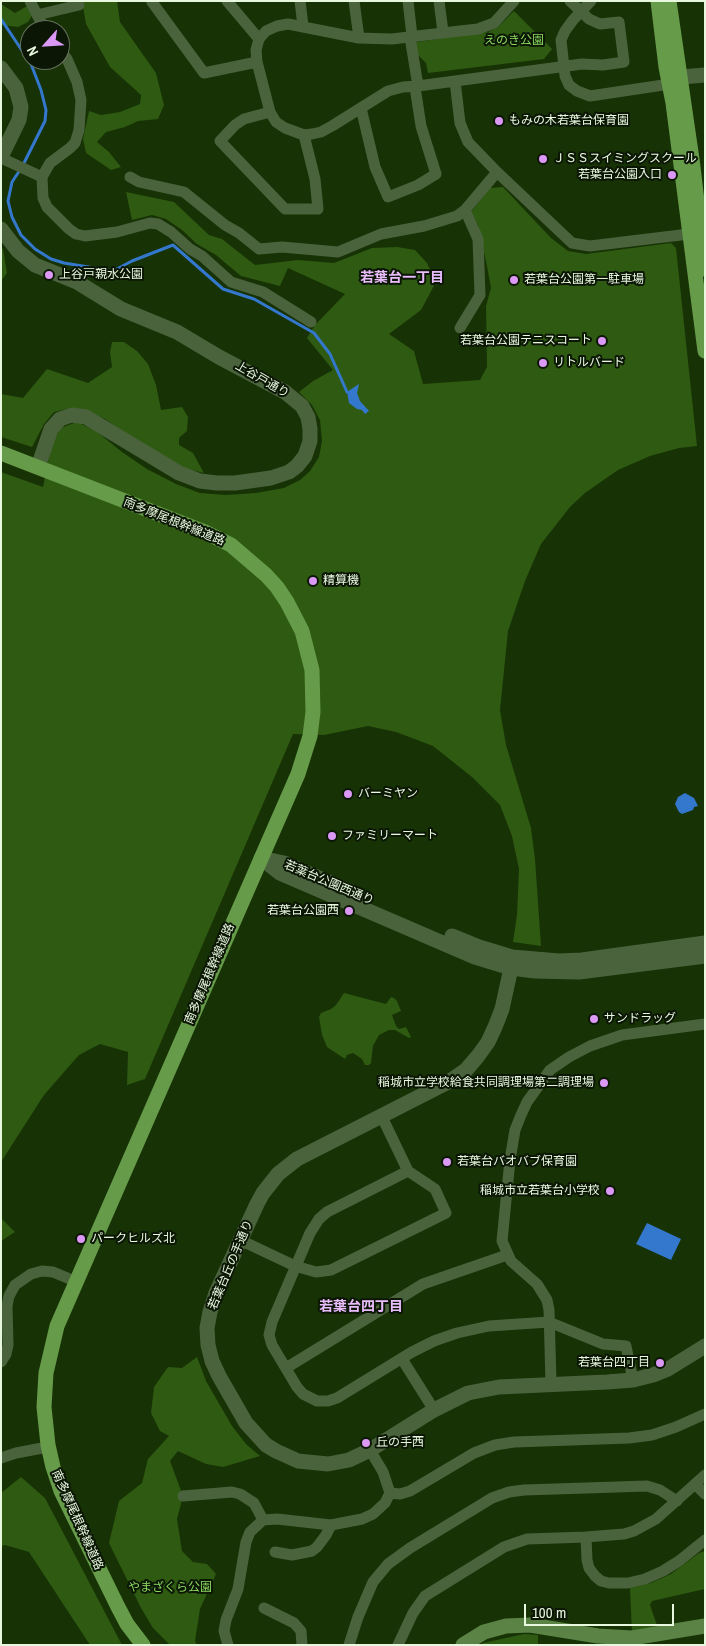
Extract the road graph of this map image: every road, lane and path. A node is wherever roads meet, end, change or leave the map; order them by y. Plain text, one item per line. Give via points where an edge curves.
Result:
1 (30, 1) edge
2 (153, 1) edge
3 (227, 1) edge
4 (300, 1) edge
5 (354, 1) edge
6 (408, 1) edge
7 (439, 1) edge
8 (497, 1) edge
9 (514, 1) edge
10 (570, 1) edge
11 (591, 1) edge
12 (658, 1) edge
13 (669, 1) edge
14 (79, 5) dead end
15 (505, 11) junction
16 (580, 12) junction
17 (37, 15) junction
18 (40, 20) edge
19 (303, 26) junction
20 (443, 32) junction
21 (411, 36) junction
22 (359, 38) junction
23 (259, 39) junction
24 (257, 62) junction
25 (70, 66) edge
26 (564, 66) junction
27 (1, 68) edge
28 (705, 75) edge
29 (455, 81) junction
30 (677, 83) junction
31 (705, 84) edge
32 (417, 87) junction
33 (361, 108) junction
34 (270, 112) junction
35 (304, 134) junction
36 (5, 159) edge
37 (497, 172) junction
38 (38, 175) junction
39 (130, 177) dead end
40 (465, 210) junction
41 (1, 228) edge
42 (689, 234) junction
43 (705, 269) edge
44 (311, 322) dead end
45 (460, 328) dead end
46 (705, 351) edge
47 (1, 453) edge
48 (38, 467) junction
49 (261, 858) junction
50 (705, 943) edge
51 (705, 956) edge
52 (511, 968) junction
53 (705, 1024) edge
54 (382, 1117) junction
55 (408, 1172) junction
56 (240, 1240) junction
57 (507, 1255) junction
58 (295, 1266) junction
59 (76, 1282) junction
60 (549, 1322) junction
61 (705, 1346) edge
62 (402, 1359) junction
63 (1, 1362) edge
64 (286, 1368) junction
65 (633, 1380) junction
66 (551, 1384) junction
67 (434, 1410) junction
68 (705, 1414) edge
69 (48, 1447) junction
70 (370, 1450) junction
71 (1, 1458) edge
72 (705, 1476) edge
73 (695, 1484) junction
74 (390, 1493) junction
75 (705, 1494) edge
76 (182, 1496) dead end
77 (677, 1501) junction
78 (263, 1520) junction
79 (331, 1526) junction
80 (586, 1537) junction
81 (705, 1540) edge
82 (275, 1552) dead end
83 (264, 1608) dead end
84 (705, 1626) edge
85 (143, 1645) edge
86 (228, 1645) edge
87 (302, 1645) edge
88 (349, 1645) edge
89 (398, 1645) edge
90 (463, 1645) edge

1 - 17 street
2 - 24 street via 204,73
3 - 23 street
4 - 19 street
5 - 22 street
6 - 21 street
7 - 20 street
8 - 15 street
9 - 15 street
10 - 16 street
11 - 16 street
12 - 30 main road
13 - 30 main road
14 - 17 street
15 - 20 street via 487,26
16 - 26 street via 564,31 561,40
16 - 26 street via 600,24 619,22 624,62
17 - 18 street
19 - 22 street
19 - 23 street via 277,26
20 - 21 street
21 - 22 street
21 - 32 street
23 - 24 street
24 - 34 street
25 - 38 street via 81,100 80,130 75,143
26 - 29 street
26 - 30 street via 570,85 590,96
27 - 36 street via 16,88 21,107
28 - 30 street
29 - 32 street
29 - 37 street via 460,123 468,142
30 - 31 street
30 - 42 main road
30 - 43 main road
32 - 33 street via 388,91
32 - 33 street via 421,126 436,174 418,186 388,197 374,167
33 - 35 street via 321,132
34 - 35 street via 285,128
34 - 35 street via 244,119 220,141 285,208 318,209 315,178
36 - 38 street
37 - 40 street
37 - 42 street via 572,243 590,246
38 - 44 street via 47,207 76,234 96,236 140,224 158,224 231,282 263,292
39 - 40 street via 184,192 259,249 282,247 338,252 381,234 424,226 457,216
40 - 45 street via 478,239 480,295
41 - 48 street, 上谷戸通り via 18,251 35,265 77,282 121,309 176,332 270,384 298,402 310,422 310,441 302,460 289,472 271,478 227,484 193,479 86,417 76,415 64,418 54,426
42 - 46 main road
47 - 48 main road, 南多摩尾根幹線道路
48 - 49 main road, 南多摩尾根幹線道路 via 231,545 266,575 295,616 312,670 310,736 298,774
49 - 50 street, 若葉台公園西通り via 284,863 480,948 512,957 582,960
49 - 52 street, 若葉台公園西通り via 280,873 475,958
49 - 59 main road, 南多摩尾根幹線道路
51 - 52 street, 若葉台公園西通り via 579,972
52 - 54 street, 若葉台丘の手通り via 502,1009 488,1042 466,1070
53 - 57 street via 612,1038 569,1057 550,1070 527,1102 515,1130 503,1224 502,1241
54 - 55 street
54 - 56 street, 若葉台丘の手通り via 297,1159 278,1174 263,1193
55 - 58 street via 327,1212 310,1233
55 - 58 street via 435,1189 446,1214 331,1270 316,1272
56 - 58 street
56 - 70 street, 若葉台丘の手通り via 216,1293 207,1328 212,1361 246,1423 266,1444 298,1461 313,1464 339,1462
57 - 60 street via 543,1292
57 - 64 street via 423,1284
58 - 64 street via 269,1334
59 - 63 street via 42,1271 15,1285 6,1306 8,1345
59 - 69 main road, 南多摩尾根幹線道路 via 57,1326 46,1373 44,1408
60 - 62 street via 465,1331 434,1341
60 - 65 street via 603,1344 626,1346
60 - 66 street
61 - 65 street, 若葉台丘の手通り via 668,1369
62 - 64 street via 328,1401 317,1401 303,1394
62 - 67 street
65 - 66 street, 若葉台丘の手通り
66 - 67 street, 若葉台丘の手通り via 483,1389
67 - 70 street, 若葉台丘の手通り
68 - 74 street via 676,1427 629,1438 495,1445 474,1452 410,1491
69 - 71 street
69 - 85 main road, 南多摩尾根幹線道路 via 61,1491 127,1624
70 - 74 street via 383,1472
72 - 73 street
73 - 75 street
73 - 77 street
74 - 79 street via 373,1514
76 - 78 street via 240,1494 254,1503
77 - 80 street via 656,1519 634,1531
77 - 88 street via 647,1486 524,1490 492,1498 388,1564 374,1582
78 - 79 street
78 - 86 street via 250,1532 246,1542 238,1589 224,1631
79 - 82 street via 312,1551 292,1555
80 - 81 street via 589,1568 594,1576 609,1583 628,1583 663,1571
80 - 89 street via 527,1539 504,1547 425,1596
83 - 87 street via 294,1623 301,1631
84 - 90 main road via 632,1638 530,1625 506,1626 484,1632

